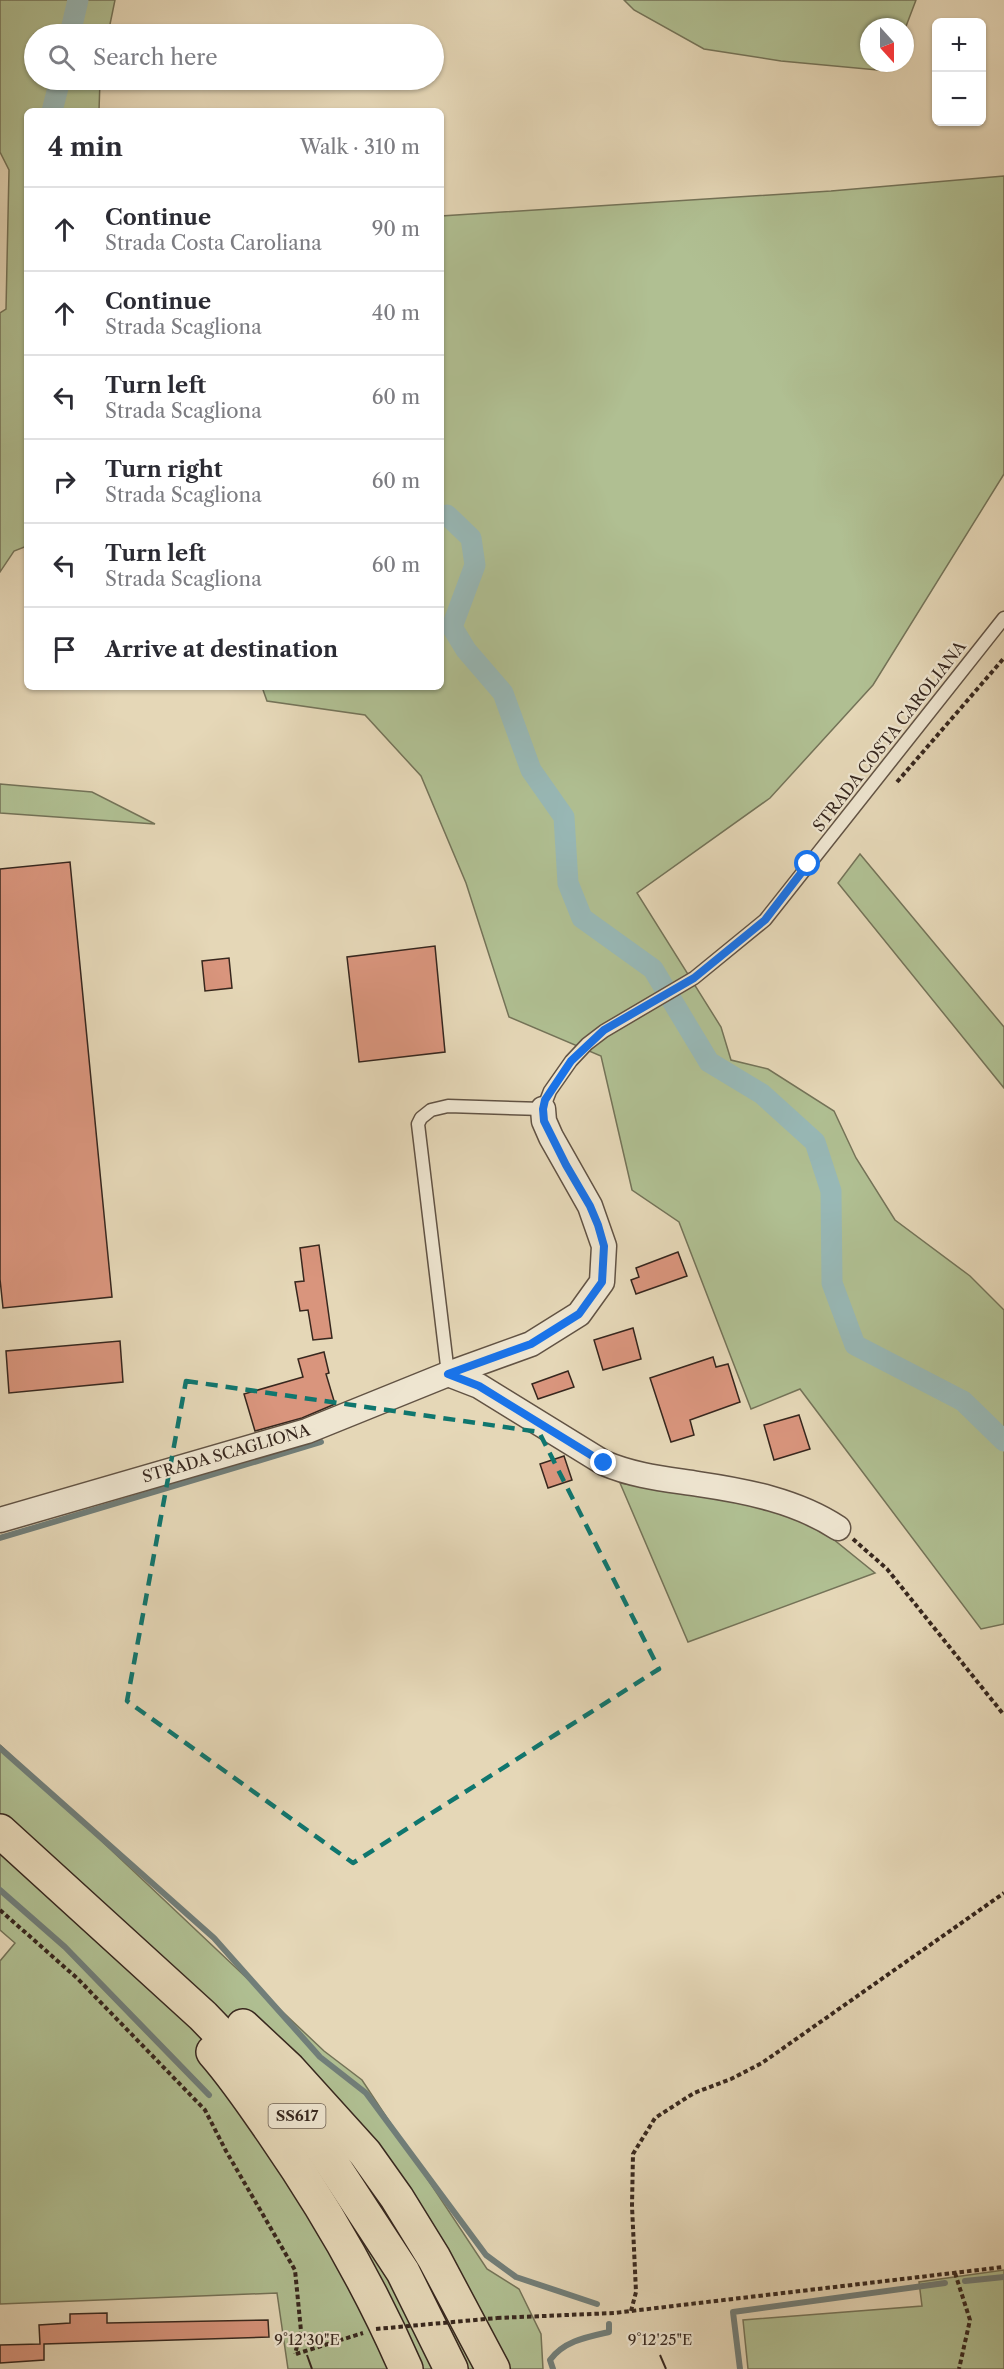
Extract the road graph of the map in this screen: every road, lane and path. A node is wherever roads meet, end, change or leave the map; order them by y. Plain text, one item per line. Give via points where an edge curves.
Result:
1 (1004, 618) edge
2 (543, 1109) junction
3 (448, 1374) junction
4 (0, 1520) edge
5 (838, 1528) joint
6 (1004, 1715) edge
7 (0, 1832) edge
8 (1004, 1893) edge
9 (0, 1910) edge
10 (85, 1910) junction
11 (1004, 2267) edge
12 (955, 2273) junction
13 (631, 2311) junction
14 (406, 2369) edge
15 (451, 2369) edge
16 (493, 2369) edge
17 (959, 2369) edge

1 - 2 lane, STRADA COSTA CAROLIANA via 765,920 694,978 604,1030 571,1061 550,1091
2 - 3 street, STRADA SCAGLIONA via 551,1137 598,1225 604,1246 602,1282 579,1314 531,1344
2 - 3 lane via 448,1106 431,1110 418,1124
3 - 4 street, STRADA SCAGLIONA via 307,1431
3 - 5 street via 479,1386 618,1469 785,1502
5 - 6 path via 887,1569
7 - 10 main road, SS617
8 - 13 path via 762,2063 694,2093 655,2118 633,2154 636,2292
9 - 13 path, bridge via 78,1979 205,2110 295,2270 301,2331 295,2354 376,2329
10 - 14 main road via 225,2065 256,2108 329,2218 368,2287
10 - 15 main road, SS617 via 203,2016 282,2098 322,2148 391,2253
10 - 16 main road via 169,1963 215,2000 289,2069 365,2153 434,2258
11 - 12 path
12 - 13 path
12 - 17 path via 970,2320

